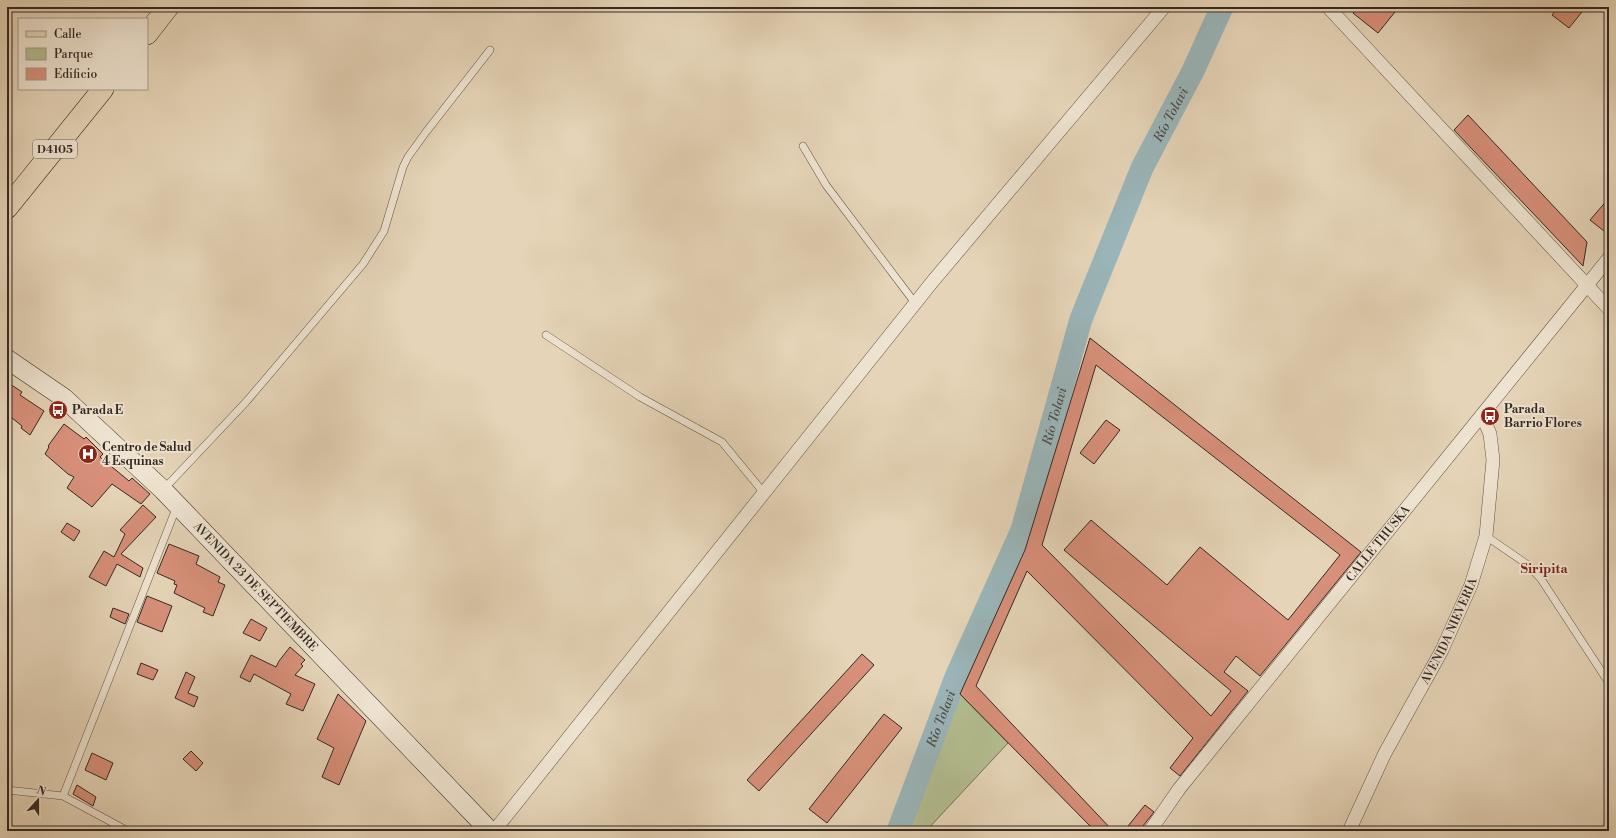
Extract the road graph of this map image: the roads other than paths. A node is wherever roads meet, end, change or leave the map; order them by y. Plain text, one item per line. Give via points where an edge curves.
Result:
1 (168, 7) edge
2 (1164, 7) edge
3 (1328, 7) edge
4 (148, 33) edge
5 (490, 50) dead end
6 (102, 90) edge
7 (803, 146) dead end
8 (7, 208) edge
9 (1609, 258) edge
10 (1586, 285) junction
11 (915, 303) junction
12 (1609, 309) edge
13 (546, 335) dead end
14 (7, 359) edge
15 (1482, 415) junction
16 (163, 490) junction
17 (764, 493) junction
18 (177, 504) junction
19 (1486, 536) junction
20 (1609, 683) edge
21 (7, 790) edge
22 (63, 796) junction
23 (128, 831) edge
24 (490, 831) edge
25 (494, 831) edge
26 (1150, 831) edge
27 (1349, 831) edge

1 - 4 main road
2 - 11 street
3 - 10 street
5 - 16 lane via 410,153 403,167 384,231 363,264 246,402
6 - 8 main road, D4105
7 - 11 lane via 826,185
9 - 10 street, CALLE THUSKA
10 - 12 street
10 - 15 street, CALLE THUSKA
11 - 17 street
13 - 17 lane via 640,397 722,442
14 - 16 main road, AVENIDA 23 DE SEPTIEMBRE via 64,398
15 - 19 street, AVENIDA NIEVERIA via 1490,434 1494,460
15 - 26 street, CALLE THUSKA via 1179,790
16 - 18 main road, AVENIDA 23 DE SEPTIEMBRE
17 - 25 street
18 - 22 lane
18 - 24 main road, AVENIDA 23 DE SEPTIEMBRE
19 - 20 lane via 1528,565 1541,579
19 - 27 street, AVENIDA NIEVERIA via 1471,585 1442,650 1384,753
21 - 22 lane
22 - 23 lane

